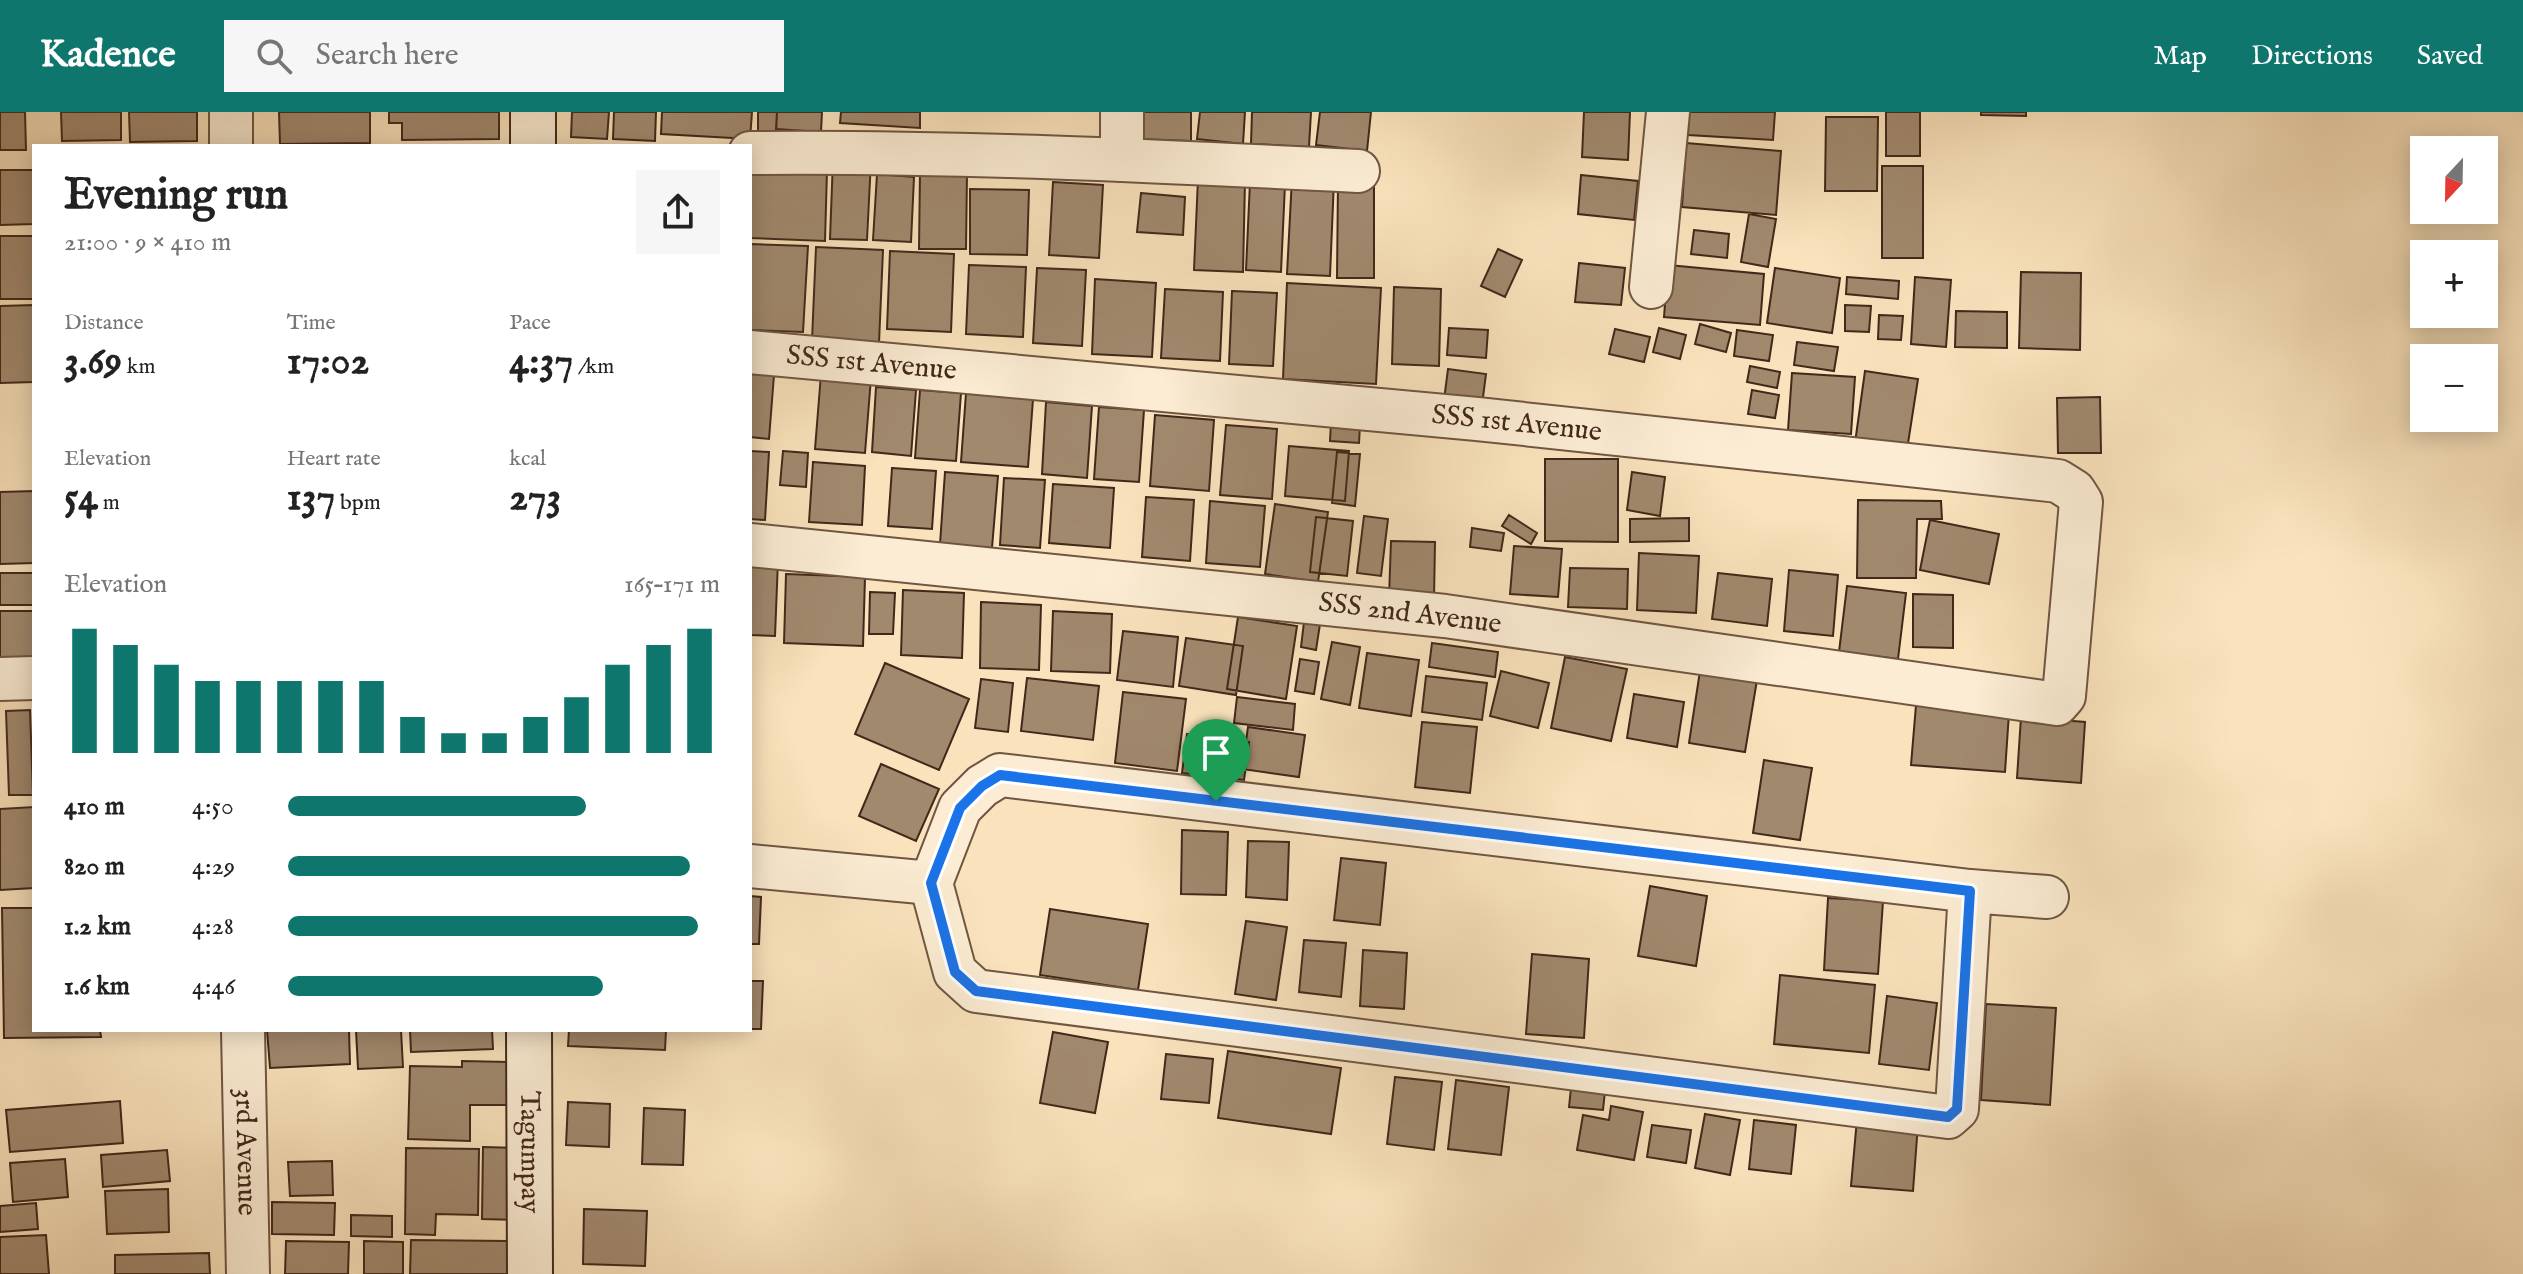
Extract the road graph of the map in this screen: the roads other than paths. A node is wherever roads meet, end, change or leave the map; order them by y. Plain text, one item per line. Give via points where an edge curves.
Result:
1 (231, 112) edge
2 (533, 112) edge
3 (1122, 112) edge
4 (1668, 112) edge
5 (231, 144) edge
6 (533, 144) edge
7 (752, 153) edge
8 (1122, 160) junction
9 (1358, 171) dead end
10 (1651, 287) dead end
11 (752, 352) edge
12 (752, 545) edge
13 (32, 678) edge
14 (0, 679) edge
15 (2064, 696) joint
16 (752, 866) edge
17 (931, 883) junction
18 (1970, 891) junction
19 (2047, 897) dead end
20 (243, 1032) edge
21 (529, 1032) edge
22 (248, 1274) edge
23 (530, 1274) edge

1 - 5 street
2 - 6 main road
3 - 8 street
4 - 10 street
7 - 8 street
8 - 9 street
11 - 15 street, SSS 1st Avenue via 1462,417 2058,481 2081,502
12 - 15 street, SSS 2nd Avenue via 1445,616 2047,704 2057,704
13 - 14 street
16 - 17 street
17 - 18 street via 960,808 1000,775
17 - 18 street via 955,972 976,991 1948,1117 1957,1109
18 - 19 street
20 - 22 street, 3rd Avenue
21 - 23 main road, Tagumpay

